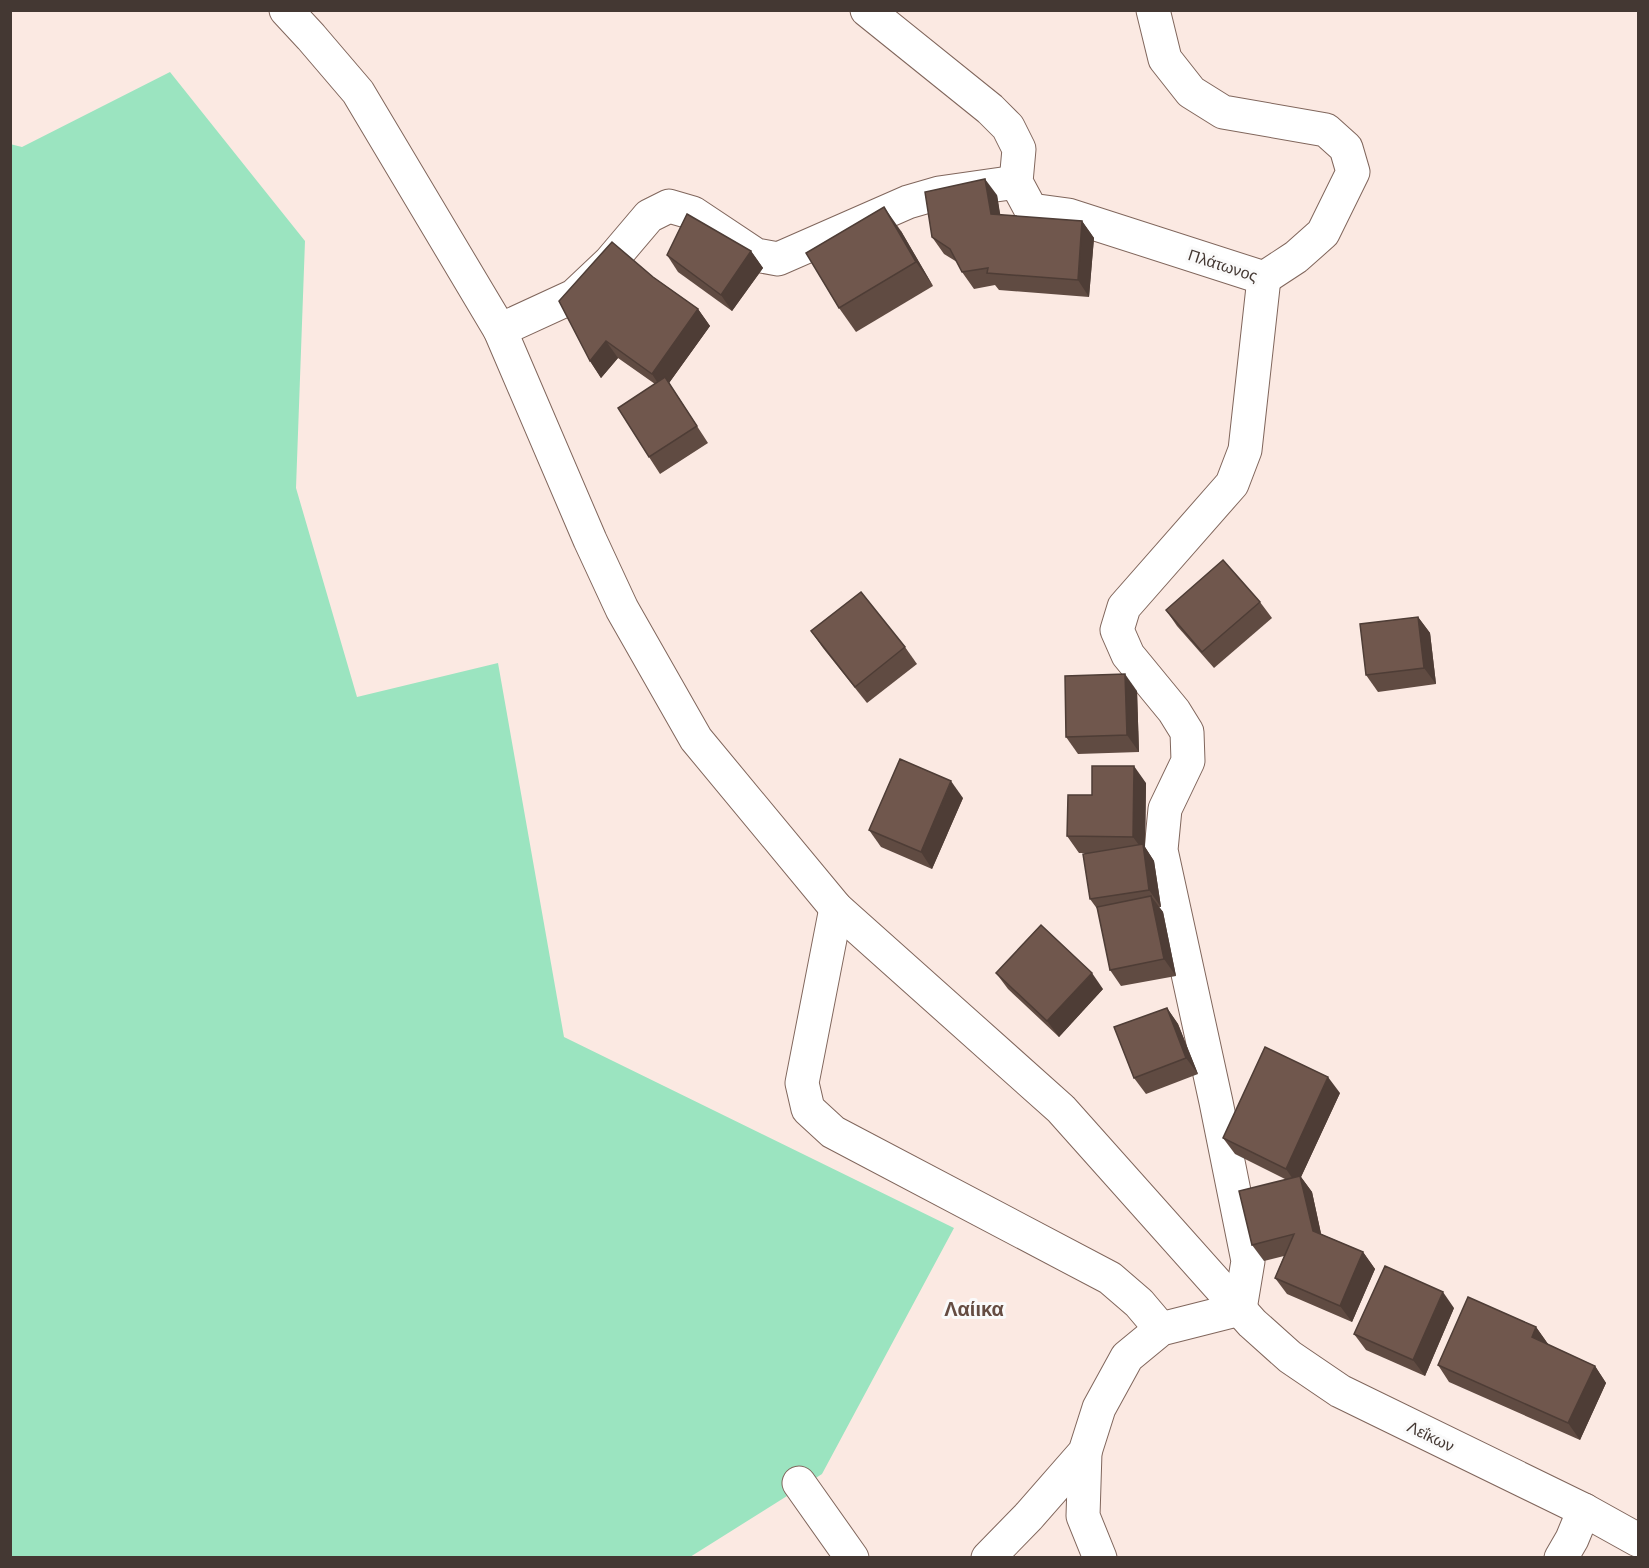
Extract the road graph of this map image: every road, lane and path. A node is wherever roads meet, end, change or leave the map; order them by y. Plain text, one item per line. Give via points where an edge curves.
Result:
1 (286, 10) edge
2 (867, 10) edge
3 (1153, 10) edge
4 (1016, 182) junction
5 (1264, 278) junction
6 (500, 330) junction
7 (836, 908) junction
8 (1240, 1309) junction
9 (1161, 1329) junction
10 (1085, 1452) junction
11 (799, 1484) dead end
12 (1584, 1510) junction
13 (1638, 1540) edge
14 (852, 1557) edge
15 (988, 1557) edge
16 (1100, 1557) edge
17 (1561, 1557) edge

1 - 6 street, Λεΐκων via 358,92
2 - 4 street via 1008,127 1019,149
3 - 5 street, Πλάτωνος via 1165,59 1191,92 1223,111 1326,130 1346,148 1353,172 1323,233
4 - 5 street, Πλάτωνος via 1031,210 1068,215
4 - 6 street via 908,202 778,260 756,255 693,213 669,206 649,216 610,262 574,296
5 - 8 street via 1245,450 1232,484 1124,607 1117,630 1128,655 1187,732 1188,761 1165,809 1161,850 1248,1261
6 - 7 street, Λεΐκων via 622,609 696,739
7 - 8 street, Λεΐκων via 1061,1109
7 - 9 street via 802,1083 807,1109 833,1132 1110,1278
8 - 9 street
8 - 12 street, Λεΐκων via 1290,1357 1332,1386
9 - 10 street via 1127,1357 1099,1408
10 - 15 street
10 - 16 street via 1083,1516
11 - 14 street
12 - 13 street, Λεΐκων
12 - 17 street

